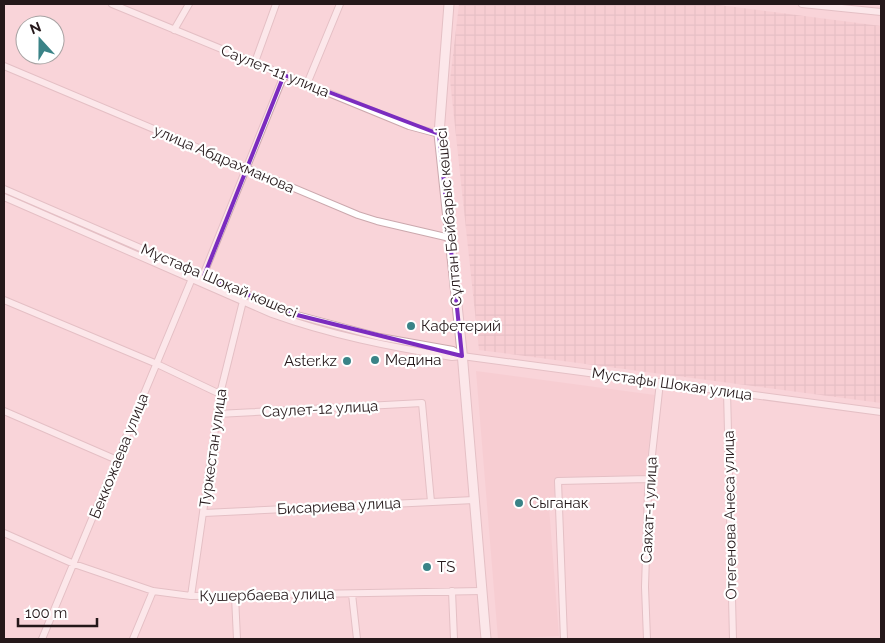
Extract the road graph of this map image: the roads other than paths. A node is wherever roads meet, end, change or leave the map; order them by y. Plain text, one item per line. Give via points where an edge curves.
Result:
1 (112, 4) edge
2 (189, 4) edge
3 (276, 4) edge
4 (340, 4) edge
5 (449, 4) edge
6 (802, 4) edge
7 (881, 12) edge
8 (174, 30) junction
9 (254, 62) junction
10 (4, 66) edge
11 (284, 75) junction
12 (308, 84) junction
13 (439, 134) junction
14 (247, 169) junction
15 (4, 189) edge
16 (4, 198) edge
17 (450, 238) junction
18 (195, 272) junction
19 (204, 276) junction
20 (192, 279) junction
21 (200, 283) junction
22 (4, 300) edge
23 (244, 301) junction
24 (462, 356) junction
25 (157, 364) junction
26 (660, 382) junction
27 (727, 391) junction
28 (220, 394) junction
29 (4, 411) edge
30 (881, 412) edge
31 (218, 414) junction
32 (117, 460) junction
33 (649, 479) junction
34 (474, 500) junction
35 (431, 502) junction
36 (204, 512) junction
37 (4, 533) edge
38 (74, 564) junction
39 (153, 591) junction
40 (452, 591) junction
41 (482, 591) junction
42 (352, 594) junction
43 (191, 596) junction
44 (235, 596) junction
45 (42, 639) edge
46 (133, 639) edge
47 (237, 639) edge
48 (357, 639) edge
49 (454, 639) edge
50 (486, 639) edge
51 (564, 639) edge
52 (646, 639) edge
53 (733, 639) edge

1 - 8 street, Саулет-11 улица
2 - 8 street
3 - 9 street
4 - 12 street
5 - 13 main road, Сұлтан Бейбарыс көшесі
6 - 7 street
8 - 9 street, Саулет-11 улица
9 - 11 street, Саулет-11 улица
10 - 14 street, улица Абдрахманова
11 - 12 street, Саулет-11 улица
11 - 14 street
12 - 13 street, Саулет-11 улица via 409,126
13 - 17 main road, Сұлтан Бейбарыс көшесі
14 - 17 street, улица Абдрахманова via 377,221
14 - 19 street
15 - 18 street, Мұстафа Шоқай көшесі
16 - 20 street, Мұстафа Шоқай көшесі
17 - 24 main road, Сұлтан Бейбарыс көшесі
18 - 19 street, Мұстафа Шоқай көшесі
18 - 20 street, Беккожаева улица
19 - 21 street
19 - 24 street, Мұстафа Шоқай көшесі via 293,314 380,337 453,350
20 - 21 street, Мұстафа Шоқай көшесі
20 - 25 street, Беккожаева улица
21 - 23 street, Мұстафа Шоқай көшесі
22 - 25 street
23 - 24 street, Мұстафа Шоқай көшесі via 291,321 379,344
23 - 28 street, Туркестан улица
24 - 26 street, Мустафы Шокая улица
24 - 34 main road, Сұлтан Бейбарыс көшесі
25 - 28 street
25 - 32 street, Беккожаева улица
26 - 27 street, Мустафы Шокая улица
26 - 33 street, Саяхат-1 улица
27 - 30 street, Мустафы Шокая улица
27 - 53 street, Отегенова Анеса улица
28 - 31 street, Туркестан улица
29 - 32 street
31 - 35 street, Саулет-12 улица via 422,403
31 - 36 street, Туркестан улица
32 - 38 street, Беккожаева улица
33 - 51 street via 558,481
33 - 52 street, Саяхат-1 улица via 644,587
34 - 35 street, Бисариева улица
34 - 41 main road, Сұлтан Бейбарыс көшесі
35 - 36 street, Бисариева улица
36 - 43 street, Туркестан улица
37 - 38 street, Кушербаева улица
38 - 39 street, Кушербаева улица
38 - 45 street, Беккожаева улица
39 - 43 street, Кушербаева улица
39 - 46 street
40 - 41 street, Кушербаева улица
40 - 42 street, Кушербаева улица
40 - 49 street
41 - 50 main road, Сұлтан Бейбарыс көшесі
42 - 44 street, Кушербаева улица
42 - 48 street
43 - 44 street, Кушербаева улица
44 - 47 street

